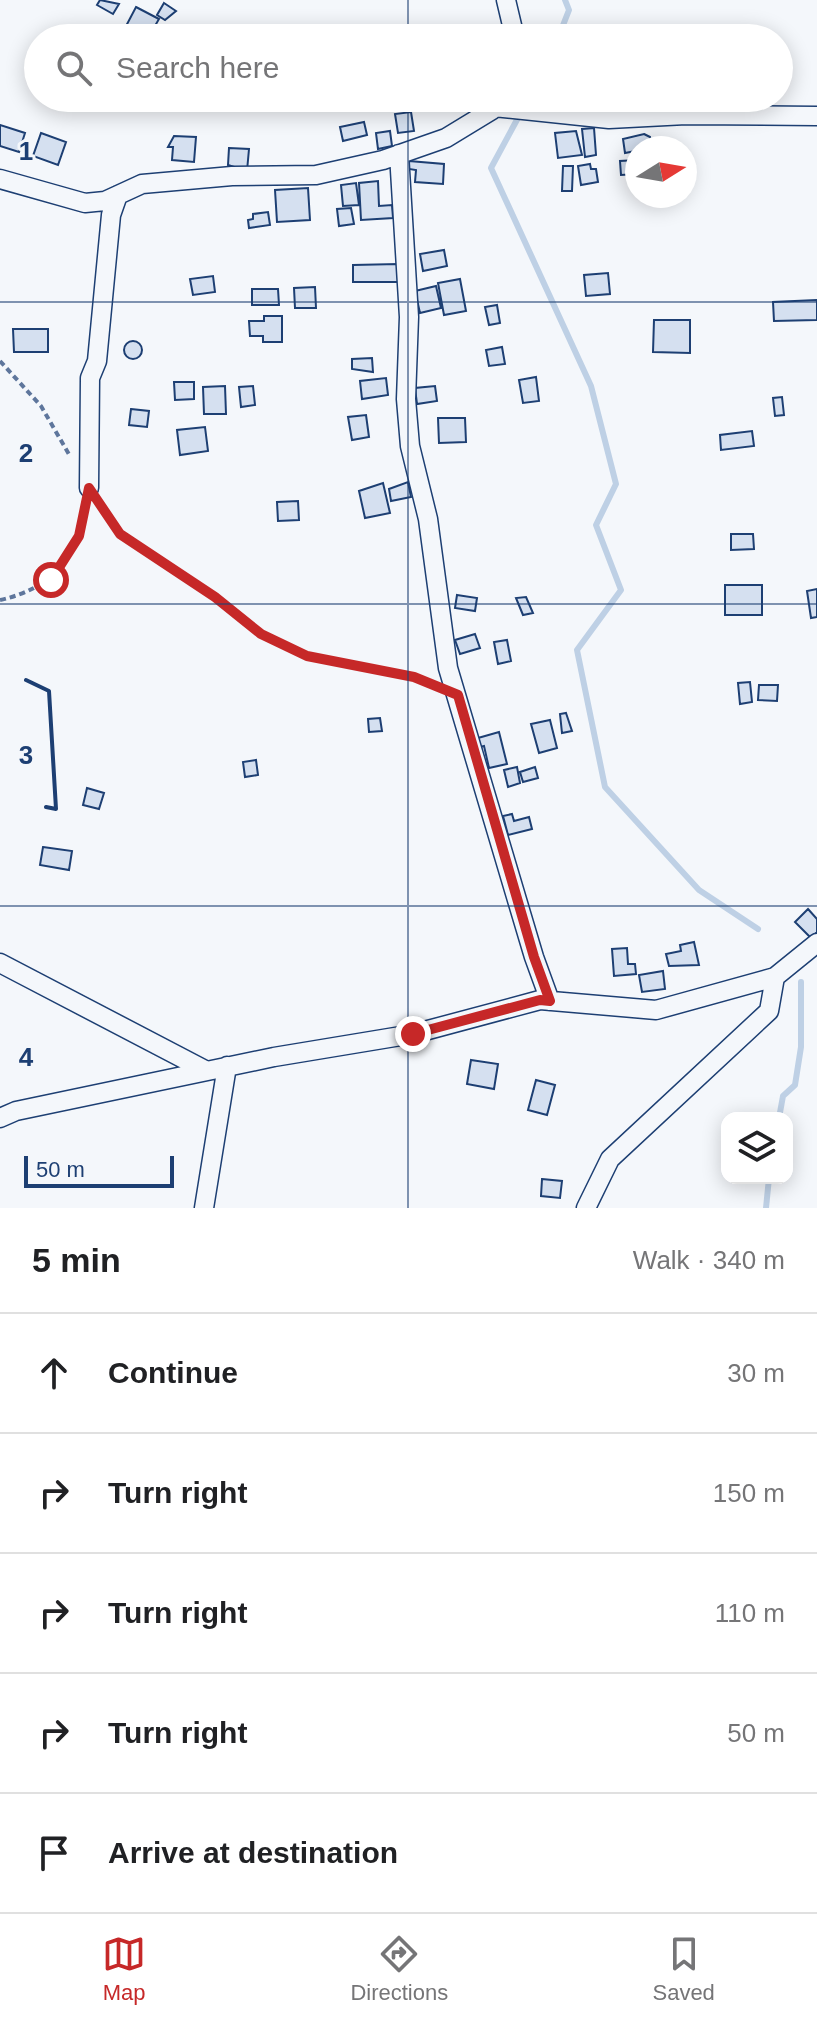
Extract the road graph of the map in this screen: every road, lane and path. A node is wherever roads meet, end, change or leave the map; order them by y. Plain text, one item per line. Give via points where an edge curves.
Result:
1 (506, 0) edge
2 (512, 24) edge
3 (484, 112) edge
4 (560, 112) edge
5 (817, 116) edge
6 (399, 154) junction
7 (0, 179) edge
8 (118, 195) junction
9 (0, 361) edge
10 (89, 488) junction
11 (0, 600) edge
12 (458, 695) junction
13 (817, 943) edge
14 (0, 963) edge
15 (775, 977) junction
16 (550, 1001) junction
17 (227, 1066) junction
18 (205, 1070) junction
19 (0, 1118) edge
20 (204, 1208) edge
21 (586, 1208) edge

1 - 2 street
3 - 6 street via 446,138
4 - 5 street via 609,119
6 - 8 street via 316,175 142,184
6 - 12 street via 410,446 428,519 448,668
7 - 8 street via 85,203
8 - 10 street via 111,215 97,361 90,378
9 - 10 path via 41,406
10 - 11 path via 79,536 51,580
10 - 12 path via 120,534 261,634 307,656 414,677
12 - 16 street
13 - 15 street
14 - 18 street
15 - 16 street via 656,1010
15 - 21 street via 769,1011 610,1159
16 - 17 street via 413,1034
17 - 18 street
17 - 20 street
18 - 19 street

